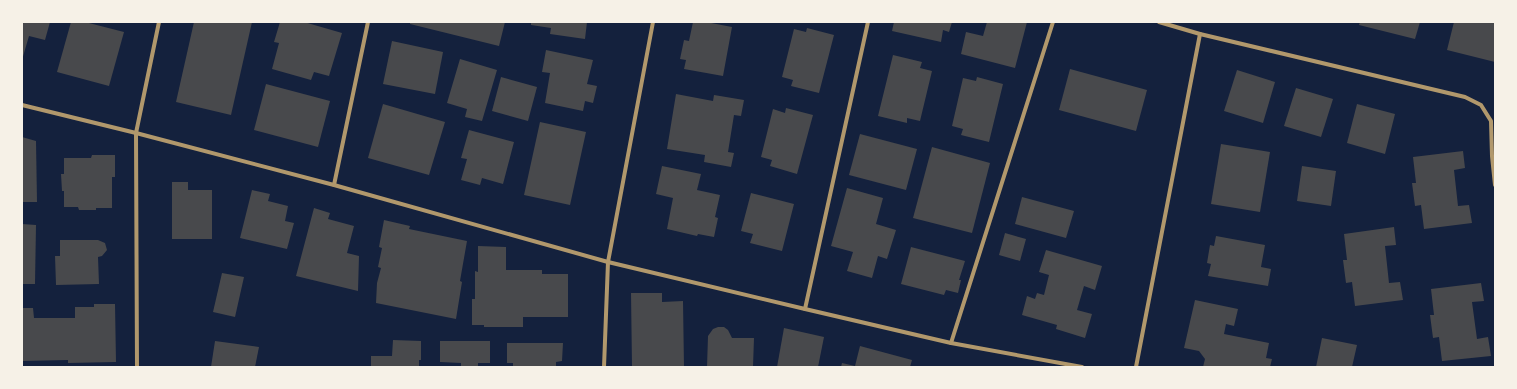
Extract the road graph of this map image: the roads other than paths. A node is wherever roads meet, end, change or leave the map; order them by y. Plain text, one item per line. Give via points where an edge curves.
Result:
1 (159, 22) edge
2 (368, 22) edge
3 (653, 22) edge
4 (868, 22) edge
5 (1052, 22) edge
6 (1159, 22) edge
7 (1200, 34) junction
8 (22, 105) edge
9 (136, 132) junction
10 (1495, 147) edge
11 (1492, 156) junction
12 (334, 185) junction
13 (1495, 185) edge
14 (608, 262) junction
15 (805, 309) junction
16 (951, 343) junction
17 (137, 367) edge
18 (604, 367) edge
19 (1082, 367) edge
20 (1136, 367) edge

1 - 9 street
2 - 12 street
3 - 14 street
4 - 15 street
5 - 16 street
6 - 7 street
7 - 11 street via 1465,97 1481,105 1491,121
7 - 20 street
8 - 9 street
9 - 12 street
9 - 17 street
10 - 11 street
11 - 13 street
12 - 14 street
14 - 15 street
14 - 18 street
15 - 16 street
16 - 19 street

